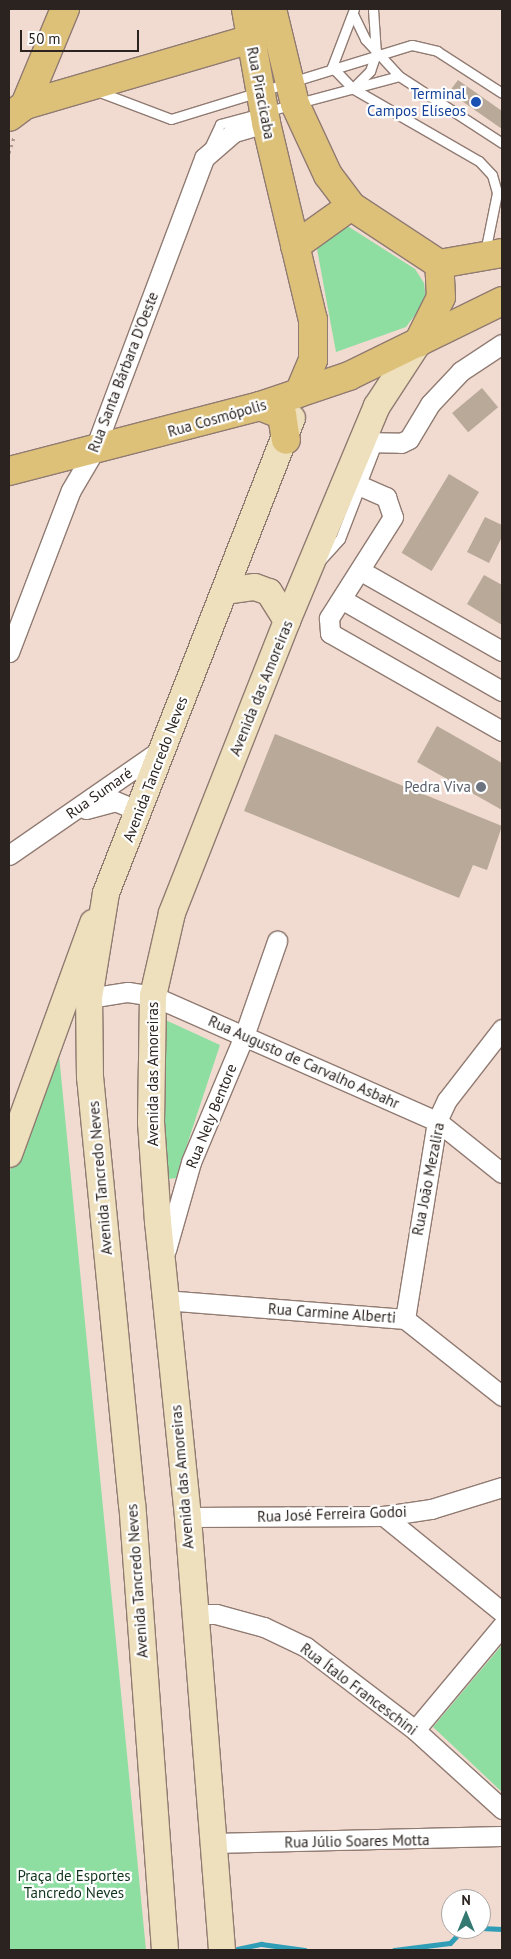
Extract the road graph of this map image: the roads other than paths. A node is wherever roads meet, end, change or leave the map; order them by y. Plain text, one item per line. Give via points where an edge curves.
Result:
1 (65, 9) edge
2 (246, 9) edge
3 (272, 9) edge
4 (373, 9) edge
5 (353, 12) edge
6 (250, 39) junction
7 (376, 54) junction
8 (332, 67) junction
9 (399, 76) junction
10 (87, 87) junction
11 (352, 88) junction
12 (502, 93) edge
13 (291, 94) junction
14 (264, 108) junction
15 (17, 111) edge
16 (502, 143) edge
17 (351, 206) junction
18 (295, 246) junction
19 (492, 256) edge
20 (439, 264) junction
21 (502, 301) edge
22 (418, 343) junction
23 (500, 348) edge
24 (299, 393) junction
25 (260, 406) junction
26 (286, 440) junction
27 (369, 443) junction
28 (94, 451) junction
29 (9, 471) edge
30 (355, 482) junction
31 (361, 571) junction
32 (226, 591) junction
33 (343, 600) junction
34 (287, 621) junction
35 (502, 651) edge
36 (9, 652) edge
37 (502, 691) edge
38 (502, 731) edge
39 (162, 749) junction
40 (137, 818) junction
41 (60, 820) junction
42 (9, 855) edge
43 (106, 892) junction
44 (277, 941) dead end
45 (154, 996) junction
46 (89, 998) junction
47 (502, 1029) edge
48 (244, 1036) junction
49 (41, 1057) junction
50 (437, 1121) junction
51 (9, 1154) edge
52 (502, 1173) edge
53 (163, 1264) junction
54 (164, 1300) junction
55 (405, 1318) junction
56 (502, 1396) edge
57 (502, 1487) edge
58 (384, 1516) junction
59 (188, 1517) junction
60 (502, 1612) edge
61 (192, 1614) junction
62 (502, 1626) edge
63 (415, 1730) junction
64 (502, 1809) edge
65 (502, 1836) edge
66 (212, 1843) junction
67 (165, 1950) edge
68 (222, 1950) edge

1 - 15 main road
2 - 6 main road
3 - 13 main road
4 - 7 lane
5 - 7 lane
5 - 8 lane
6 - 10 main road, Rua Piracicaba
6 - 14 main road, Rua Piracicaba
7 - 8 lane
7 - 9 lane
7 - 11 lane via 370,71
7 - 12 lane via 412,45 437,50
8 - 11 lane
8 - 13 lane
9 - 11 lane
9 - 16 lane
10 - 14 lane via 171,118
10 - 15 main road, Rua Piracicaba
11 - 13 lane
11 - 19 lane via 479,161 492,175 497,192
13 - 14 lane
13 - 14 lane
13 - 17 main road via 328,175
14 - 18 main road, Rua Piracicaba
14 - 28 street, Rua Santa Bárbara D'Oeste via 204,158
17 - 18 main road
17 - 20 main road
18 - 24 main road, Rua Piracicaba via 315,334 311,366
19 - 20 main road
20 - 22 main road via 440,304
21 - 22 main road
22 - 24 main road, Rua Cosmópolis via 349,376
22 - 27 main road, Avenida das Amoreiras via 378,406
23 - 27 street via 474,359 430,404 409,439
24 - 25 main road, Rua Cosmópolis
24 - 26 main road, Avenida Tancredo Neves
25 - 26 main road via 282,415
25 - 28 main road, Rua Cosmópolis
26 - 32 main road, Avenida Tancredo Neves
27 - 30 main road, Avenida das Amoreiras
28 - 29 main road, Rua Cosmópolis
28 - 36 street, Rua Santa Bárbara D'Oeste via 71,490
30 - 31 street via 390,500 393,517
30 - 34 main road, Avenida das Amoreiras
31 - 33 street
31 - 35 street
32 - 34 main road via 255,587 269,592
32 - 39 main road, Avenida Tancredo Neves
33 - 37 street
33 - 38 street via 328,622 332,635
34 - 45 main road, Avenida das Amoreiras via 172,913
39 - 40 main road, Avenida Tancredo Neves
39 - 41 street, Rua Sumaré
40 - 41 street, Rua Sumaré via 122,803 107,801
40 - 43 main road, Avenida Tancredo Neves
41 - 42 street, Rua Sumaré
43 - 46 main road, Avenida Tancredo Neves
43 - 49 main road
44 - 48 street, Rua Nely Bentore
45 - 46 street, Rua Augusto de Carvalho Asbahr via 128,992
45 - 48 street, Rua Augusto de Carvalho Asbahr
45 - 53 main road, Avenida das Amoreiras via 151,1123
46 - 49 main road via 69,1014
46 - 67 main road, Avenida Tancredo Neves via 90,1077 132,1505
47 - 50 street, Rua João Mezalira via 447,1100
48 - 50 street, Rua Augusto de Carvalho Asbahr
48 - 53 street, Rua Nely Bentore via 191,1162
49 - 51 main road
50 - 52 street, Rua Augusto de Carvalho Asbahr
50 - 55 street, Rua João Mezalira
53 - 54 main road, Avenida das Amoreiras
54 - 55 street, Rua Carmine Alberti
54 - 59 main road, Avenida das Amoreiras
55 - 56 street, Rua Carmine Alberti
57 - 58 street, Rua José Ferreira Godoi via 431,1509
58 - 59 street, Rua José Ferreira Godoi
58 - 60 street
59 - 61 main road, Avenida das Amoreiras
61 - 63 street, Rua Ítalo Franceschini via 216,1614 264,1627 306,1647
61 - 66 main road, Avenida das Amoreiras
62 - 63 street
63 - 64 street, Rua Ítalo Franceschini
65 - 66 street, Rua Júlio Soares Motta
66 - 68 main road, Avenida das Amoreiras

